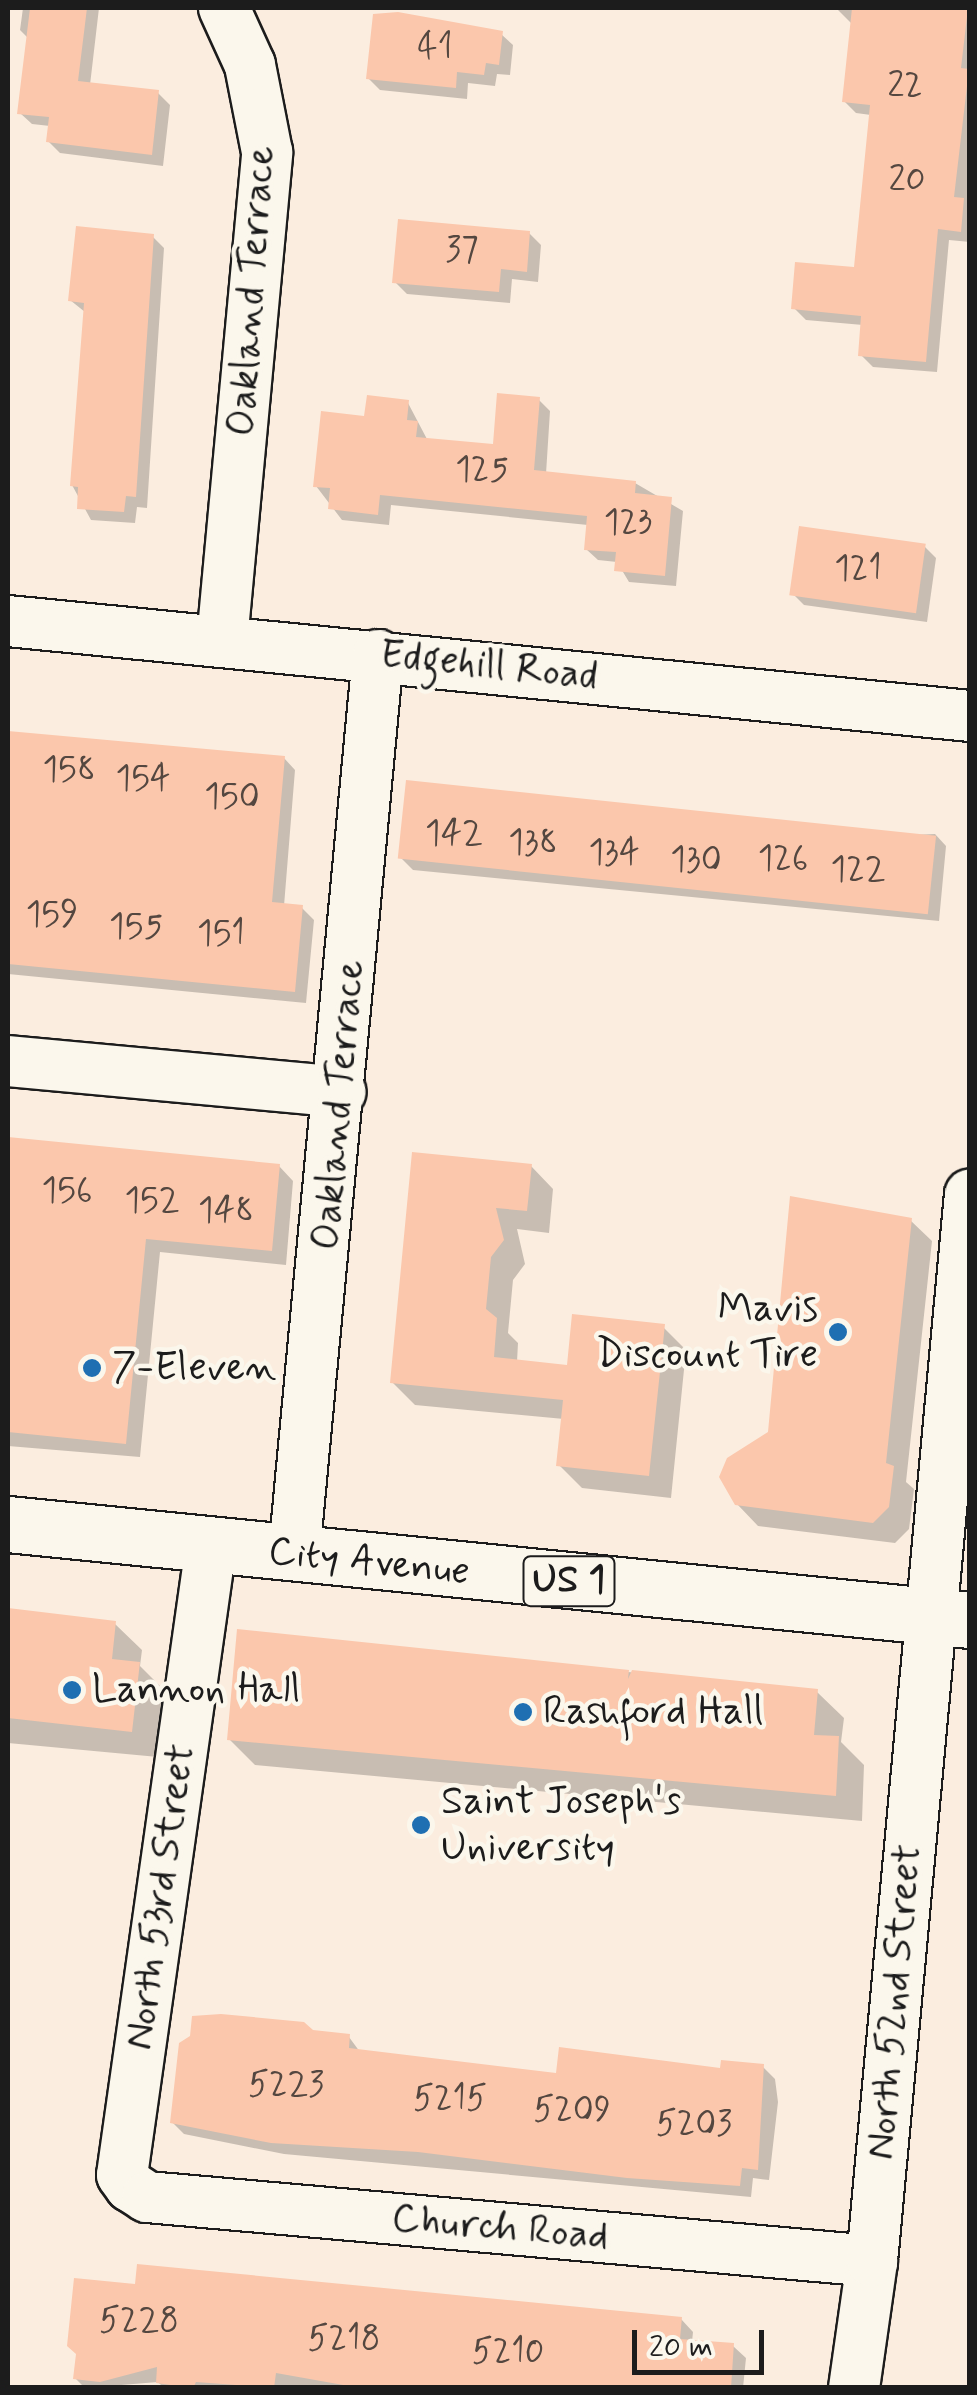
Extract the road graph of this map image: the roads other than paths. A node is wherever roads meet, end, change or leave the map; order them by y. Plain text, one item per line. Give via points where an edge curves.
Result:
1 (224, 8) edge
2 (8, 621) edge
3 (222, 641) junction
4 (378, 655) junction
5 (970, 716) edge
6 (8, 1061) edge
7 (341, 1092) junction
8 (970, 1194) edge
9 (8, 1524) edge
10 (211, 1546) junction
11 (294, 1554) junction
12 (948, 1618) edge
13 (130, 2186) joint
14 (872, 2261) junction
15 (854, 2388) edge

1 - 3 street, Oakland Terrace via 250,65 266,152
2 - 3 street, Edgehill Road
3 - 4 street, Edgehill Road
4 - 5 street, Edgehill Road
4 - 7 street, Oakland Terrace
6 - 7 street
7 - 11 street, Oakland Terrace
8 - 12 street, North 52nd Street
9 - 10 highway, City Avenue / US 1
10 - 11 highway, City Avenue / US 1
10 - 13 street, North 53rd Street via 122,2174
11 - 12 highway, City Avenue / US 1
12 - 14 street, North 52nd Street
13 - 14 street, Church Road via 147,2197
14 - 15 street, North 52nd Street

